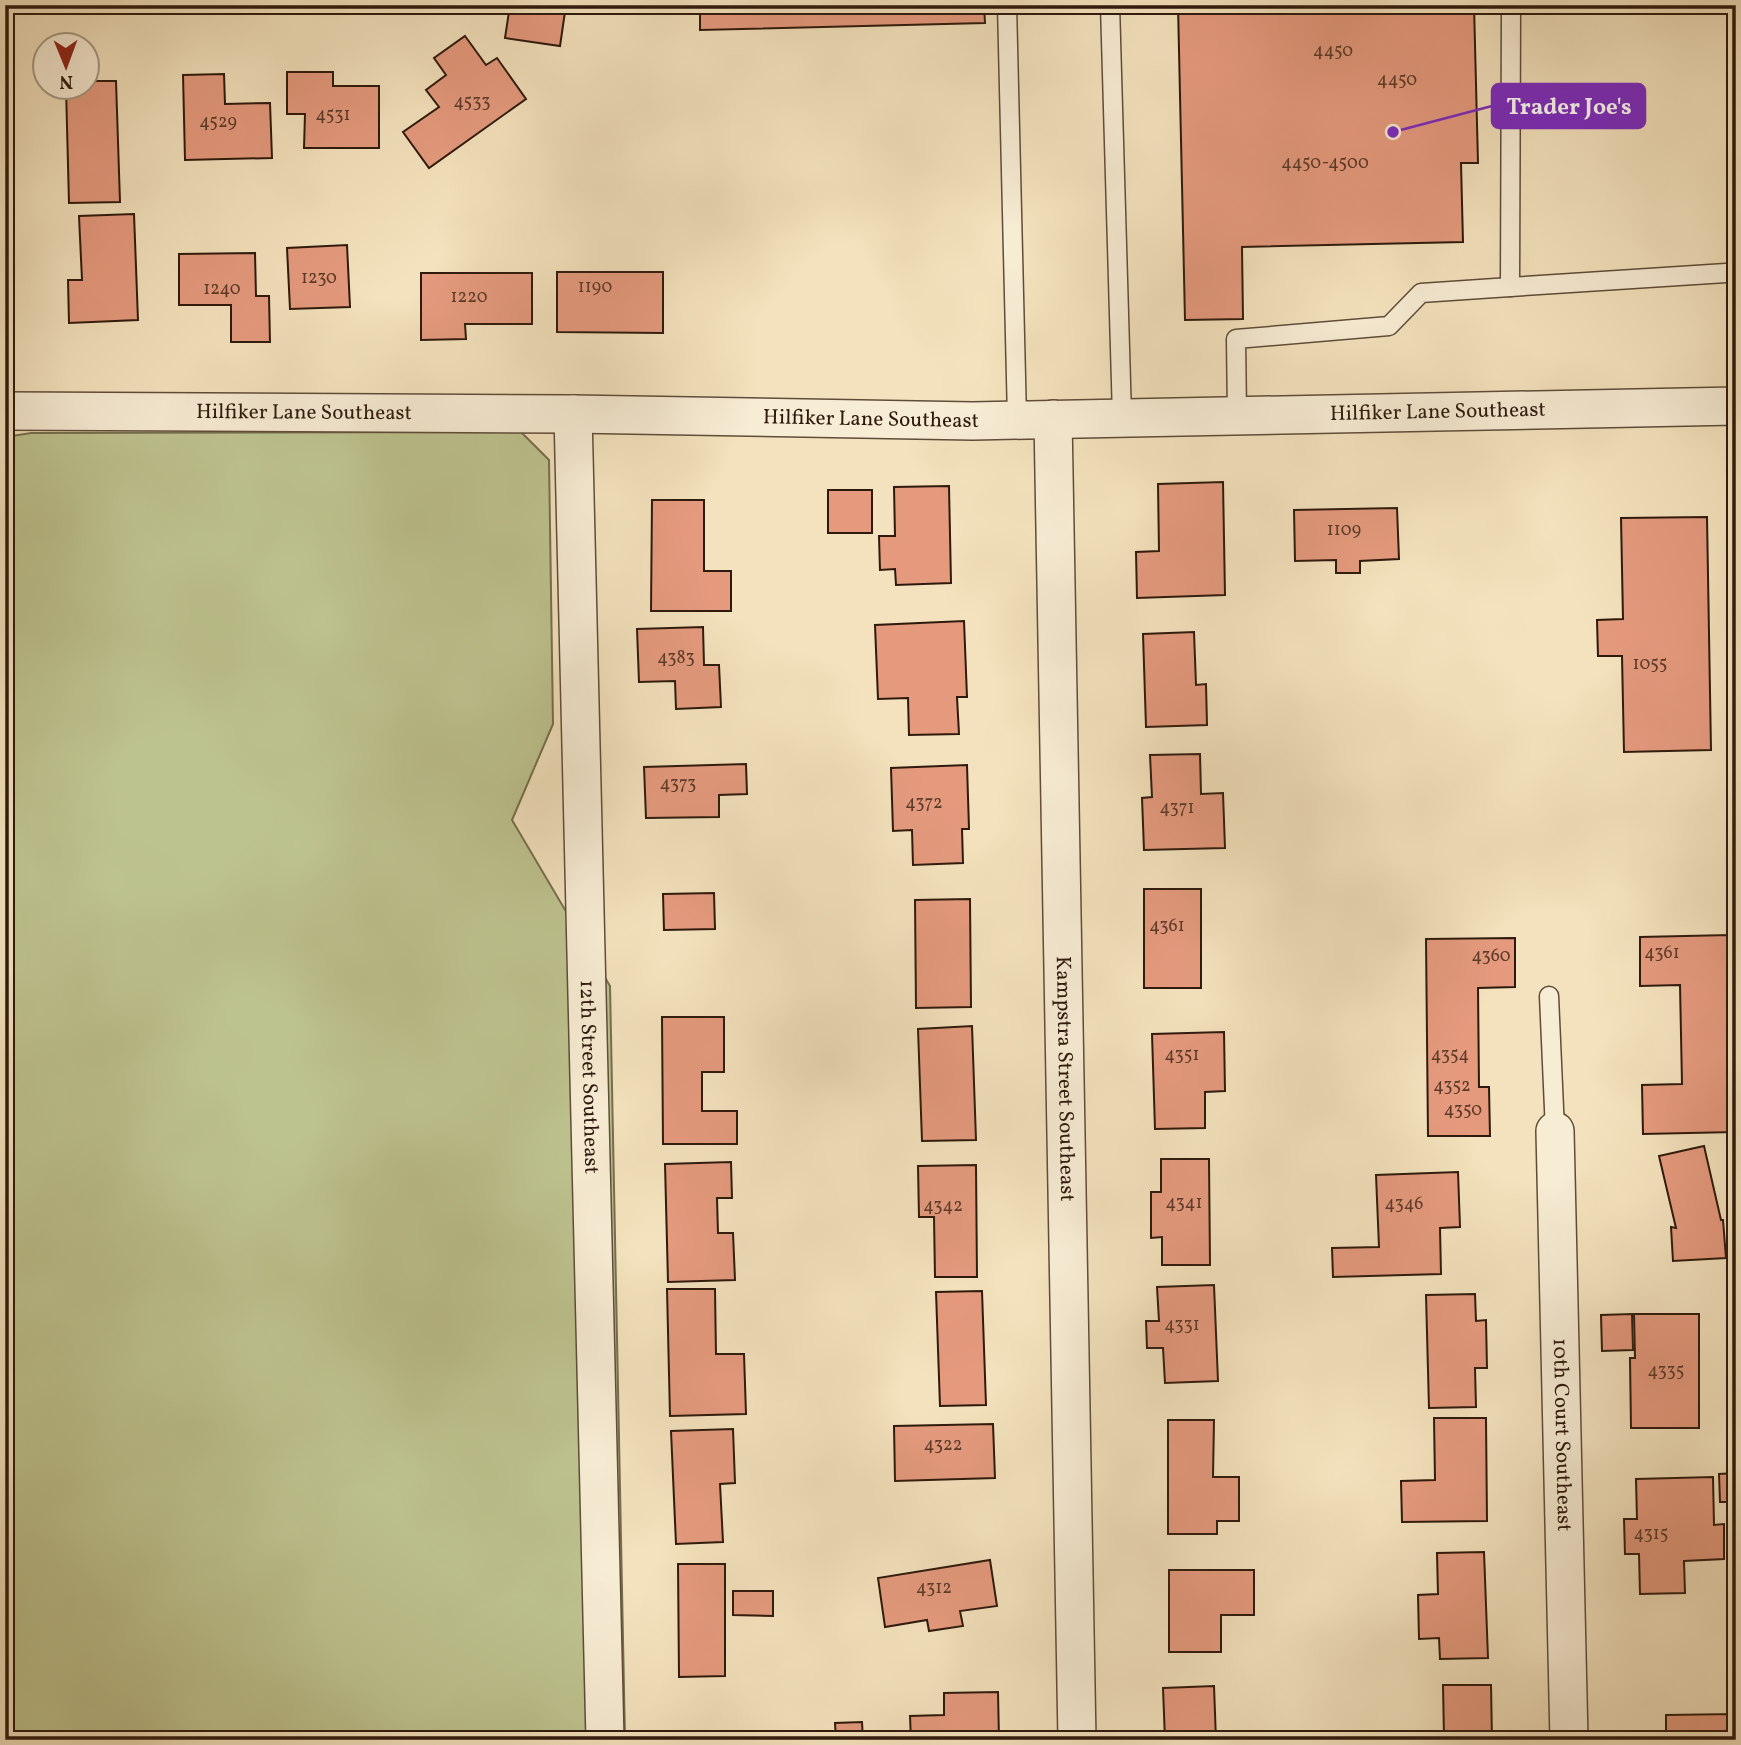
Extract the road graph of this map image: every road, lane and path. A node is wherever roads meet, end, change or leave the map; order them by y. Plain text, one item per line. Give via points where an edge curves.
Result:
1 (1007, 5) edge
2 (1110, 5) edge
3 (1511, 5) edge
4 (1726, 273) dead end
5 (1510, 287) junction
6 (1736, 406) edge
7 (5, 411) edge
8 (573, 414) junction
9 (1237, 415) junction
10 (1122, 417) junction
11 (1035, 419) junction
12 (1549, 996) dead end
13 (1555, 1131) joint
14 (605, 1740) edge
15 (1077, 1740) edge
16 (1569, 1740) edge

1 - 11 lane
2 - 10 lane
3 - 5 lane
4 - 5 lane
5 - 9 lane via 1421,293 1389,326 1236,339
6 - 9 street, Hilfiker Lane Southeast
7 - 8 street, Hilfiker Lane Southeast
8 - 11 street, Hilfiker Lane Southeast
8 - 14 street, 12th Street Southeast
9 - 10 street, Hilfiker Lane Southeast
10 - 11 street, Hilfiker Lane Southeast
11 - 15 street, Kampstra Street Southeast
12 - 13 lane
13 - 16 street, 10th Court Southeast

